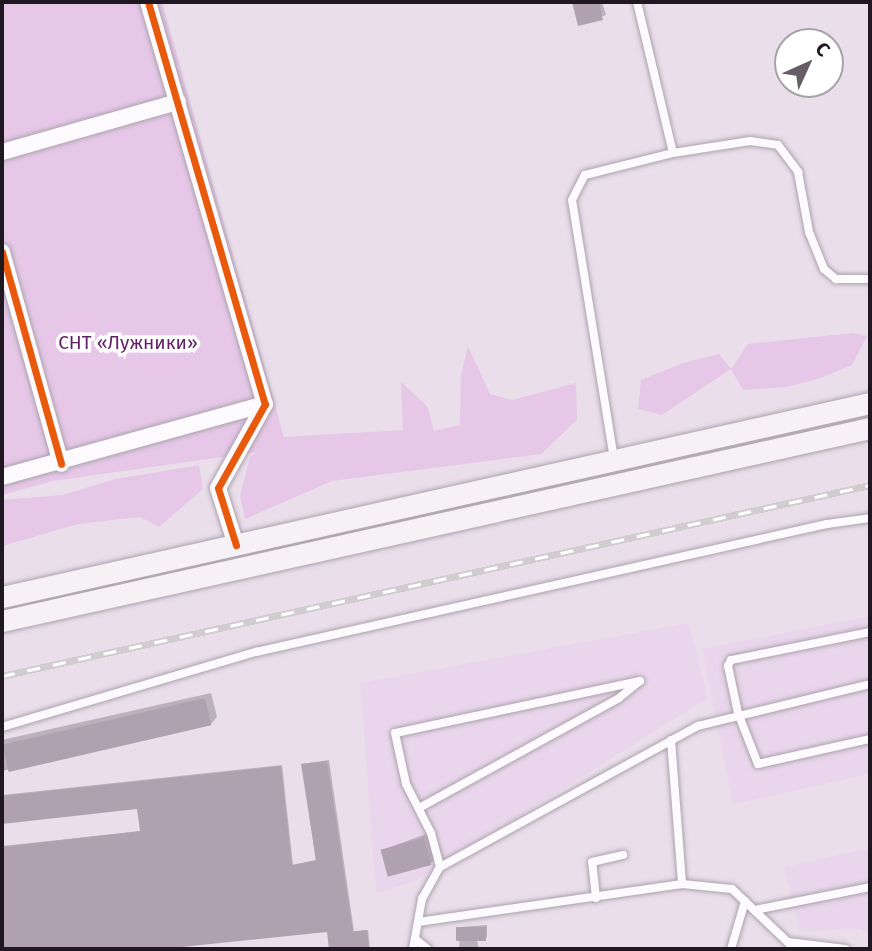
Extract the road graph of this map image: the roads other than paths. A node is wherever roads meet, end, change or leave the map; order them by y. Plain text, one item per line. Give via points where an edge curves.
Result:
1 (148, 2) edge
2 (638, 2) edge
3 (178, 102) junction
4 (2, 152) edge
5 (673, 153) junction
6 (2, 252) edge
7 (870, 279) edge
8 (870, 403) edge
9 (265, 404) junction
10 (870, 428) edge
11 (614, 460) junction
12 (61, 464) junction
13 (2, 477) edge
14 (870, 518) edge
15 (236, 545) junction
16 (2, 597) edge
17 (2, 621) edge
18 (870, 632) edge
19 (870, 684) edge
20 (738, 713) junction
21 (2, 727) edge
22 (870, 739) edge
23 (671, 740) junction
24 (419, 808) junction
25 (623, 855) dead end
26 (440, 867) junction
27 (682, 884) junction
28 (870, 887) edge
29 (596, 898) junction
30 (745, 901) junction
31 (755, 910) junction
32 (418, 922) junction
33 (415, 939) junction
34 (788, 942) junction
35 (413, 949) edge
36 (428, 949) edge
37 (731, 949) edge
38 (795, 949) edge
39 (846, 949) edge

1 - 3 street
2 - 5 lane
3 - 4 street
3 - 9 street
5 - 7 lane via 750,141 778,145 798,172 810,232 824,269 836,279
5 - 11 lane via 585,175 572,200
6 - 12 street
8 - 11 main road
9 - 12 street
9 - 15 street via 218,488
10 - 17 main road
11 - 15 main road
12 - 13 street
14 - 21 lane via 256,652
15 - 16 main road
18 - 20 lane via 732,660 728,666
19 - 20 lane
20 - 22 lane via 758,764
20 - 23 lane
23 - 26 lane
23 - 27 lane
24 - 24 lane via 406,784 395,733 640,681 619,698
24 - 26 lane
25 - 29 lane via 592,862
26 - 32 lane via 422,899
27 - 29 lane
27 - 30 lane via 732,889
28 - 31 lane
29 - 32 lane
30 - 31 lane
30 - 37 lane
31 - 34 lane
32 - 33 lane
33 - 35 lane
33 - 36 lane
34 - 38 lane
34 - 39 lane

